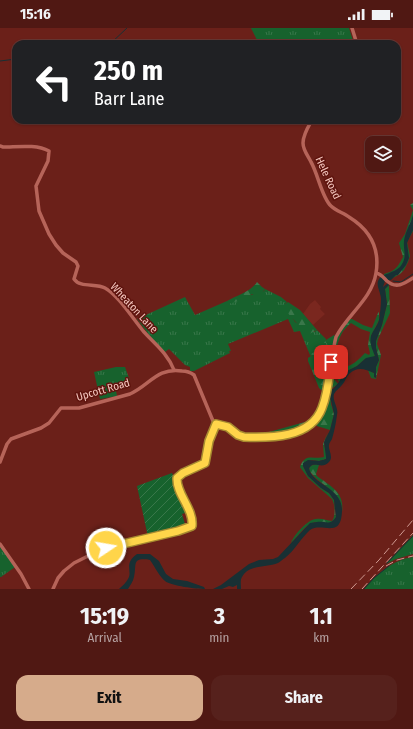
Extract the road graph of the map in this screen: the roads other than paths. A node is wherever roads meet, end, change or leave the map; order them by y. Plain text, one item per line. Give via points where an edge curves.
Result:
1 (352, 28) edge
2 (356, 40) edge
3 (310, 124) edge
4 (0, 146) edge
5 (376, 273) junction
6 (413, 278) edge
7 (174, 370) junction
8 (216, 424) junction
9 (0, 462) edge
10 (0, 544) edge
11 (29, 589) edge
12 (53, 589) edge

1 - 2 street
3 - 5 street, Hele Road via 304,139 304,149 325,197 330,206 358,223 374,242
4 - 7 street, Wheaton Lane via 49,151 48,161 36,186 38,211 56,245 76,262 78,266 74,279 79,283 100,286 111,293 161,349
5 - 6 street via 395,285 402,285
5 - 8 street via 370,290 336,337 324,404 311,424 291,434 251,437 238,435 228,427
7 - 8 street via 194,375 210,416
7 - 9 street, Upcott Road via 160,373 130,394 79,408 61,408 49,423 41,428 11,439
8 - 12 street via 209,441 205,463 177,478 192,518 192,526 98,552 64,570
10 - 11 street

